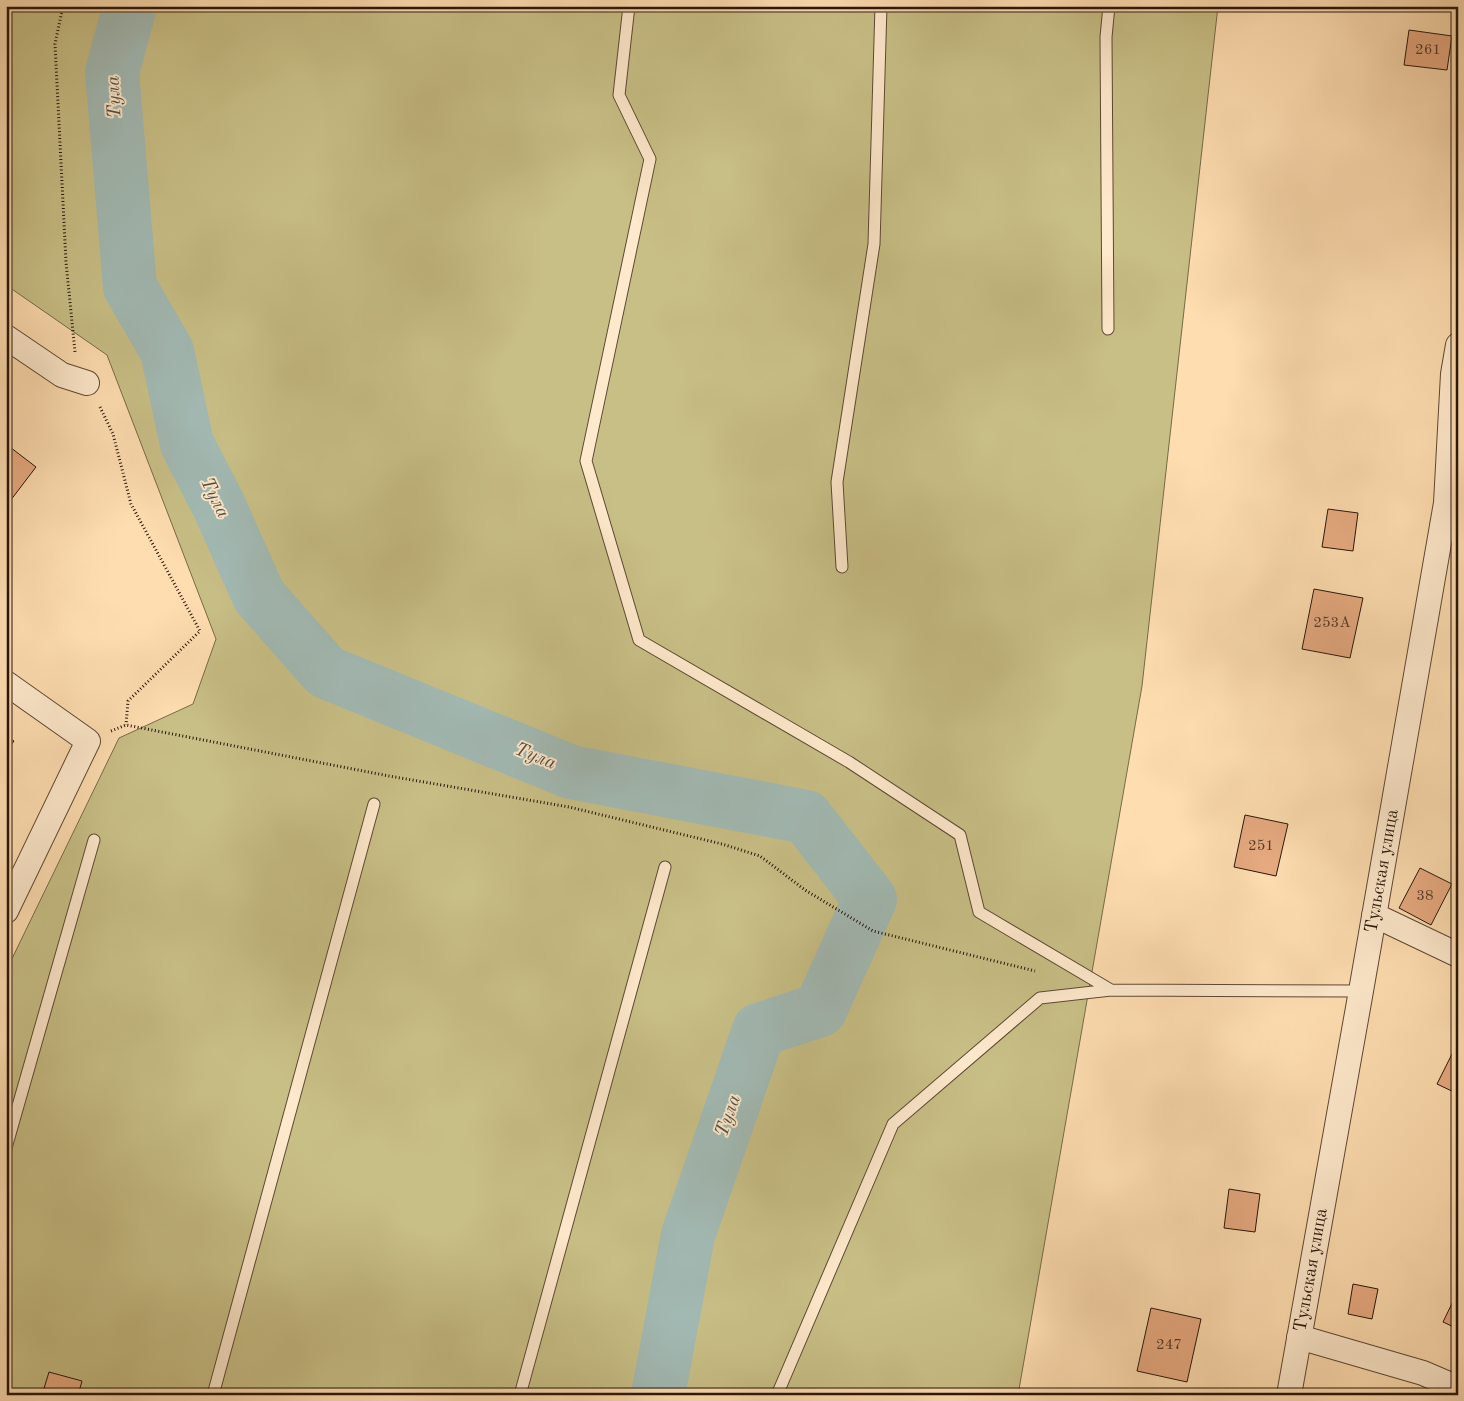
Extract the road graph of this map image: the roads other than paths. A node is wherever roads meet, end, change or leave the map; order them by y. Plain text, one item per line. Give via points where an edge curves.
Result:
1 (629, 6) edge
2 (882, 6) edge
3 (1109, 6) edge
4 (1108, 329) dead end
5 (6, 337) edge
6 (1458, 345) edge
7 (87, 383) road end
8 (1452, 506) edge
9 (842, 567) dead end
10 (6, 682) edge
11 (374, 804) dead end
12 (94, 840) dead end
13 (664, 867) dead end
14 (6, 911) edge
15 (1374, 916) junction
16 (1458, 955) edge
17 (1111, 990) junction
18 (1361, 991) junction
19 (6, 1148) edge
20 (1299, 1337) junction
21 (1458, 1388) edge
22 (213, 1395) edge
23 (520, 1395) edge
24 (777, 1395) edge
25 (1289, 1395) edge

1 - 17 lane via 619,96 650,159 586,461 640,640 849,762 960,835 979,912
2 - 9 lane via 874,244 836,482
3 - 4 lane via 1106,37
5 - 7 street via 62,375
6 - 8 street, Тульская улица via 1453,374
8 - 15 street, Тульская улица
10 - 14 street via 88,741
11 - 22 lane
12 - 19 lane
13 - 23 lane
15 - 16 street
15 - 18 street, Тульская улица
17 - 18 lane
17 - 24 lane via 1040,998 893,1124
18 - 20 street, Тульская улица
20 - 21 street via 1423,1373
20 - 25 street, Тульская улица

